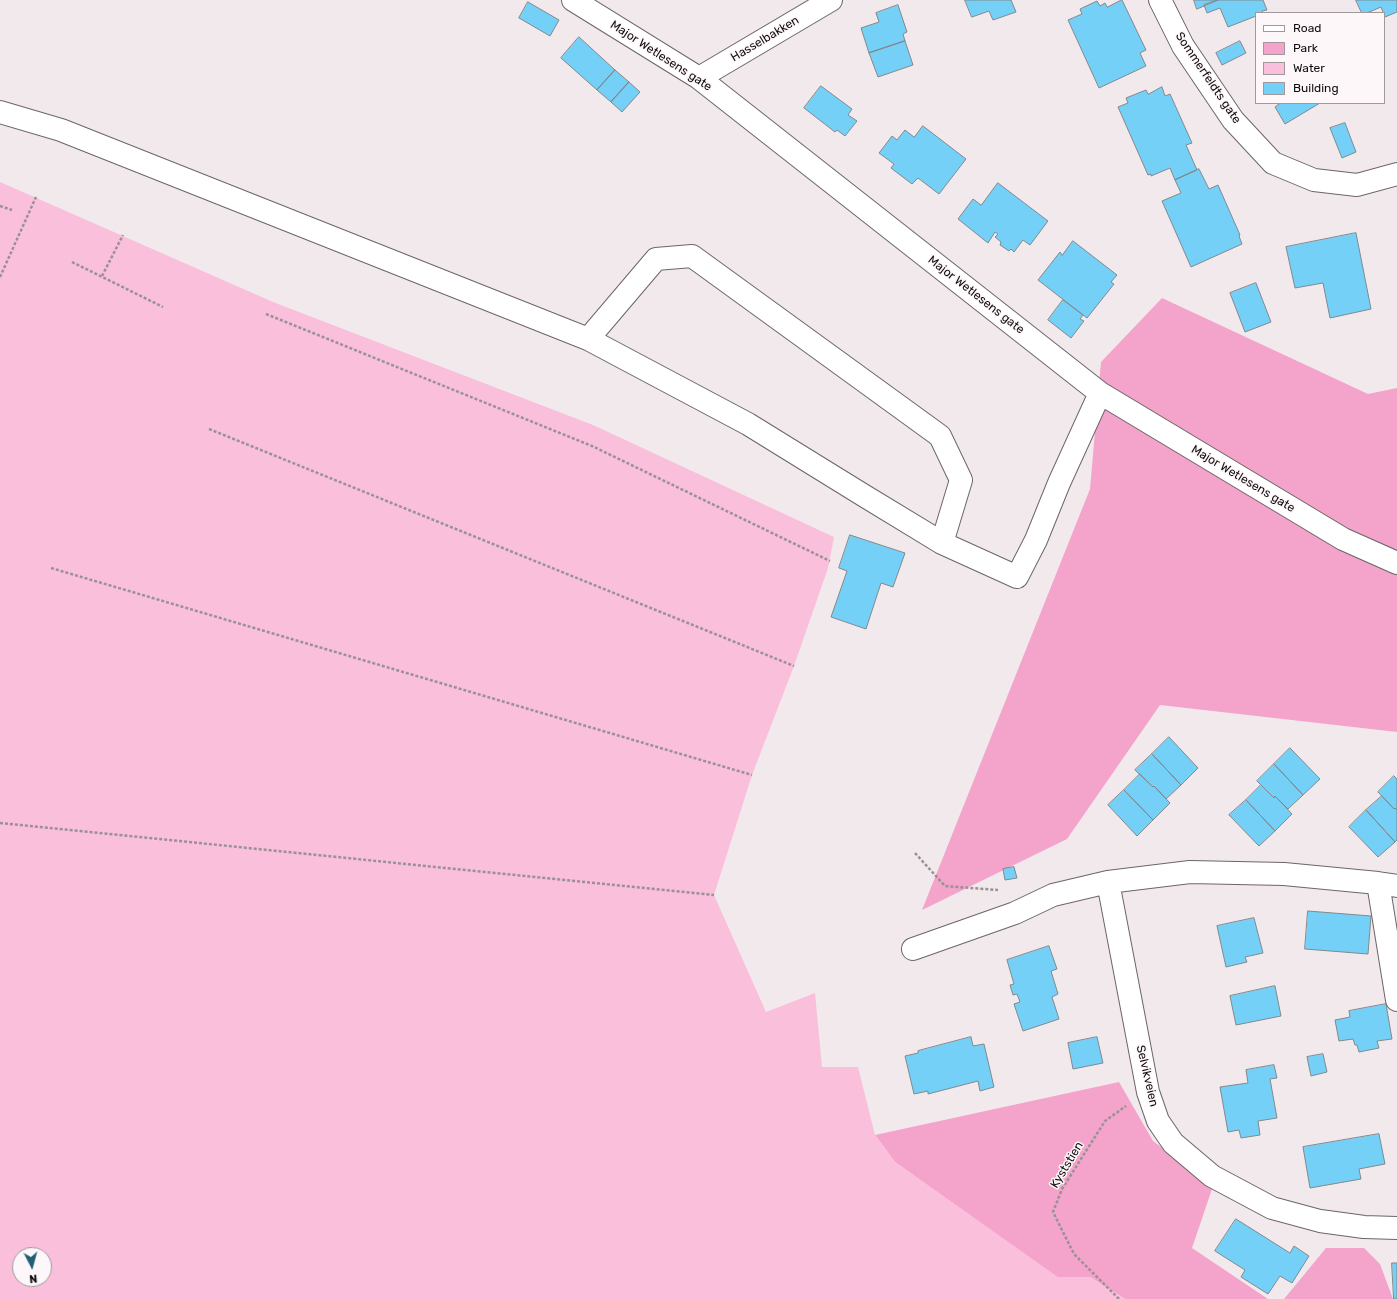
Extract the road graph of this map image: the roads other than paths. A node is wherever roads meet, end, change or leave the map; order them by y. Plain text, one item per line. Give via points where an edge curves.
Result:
1 (574, 0) edge
2 (831, 0) edge
3 (1160, 0) edge
4 (699, 78) junction
5 (0, 112) edge
6 (1397, 174) edge
7 (588, 339) junction
8 (1100, 393) junction
9 (942, 543) junction
10 (1397, 563) edge
11 (1108, 882) junction
12 (1388, 884) edge
13 (913, 948) dead end
14 (1397, 1000) edge
15 (1397, 1228) edge

1 - 4 street, Major Wetlesens gate
2 - 4 street, Hasselbakken
3 - 6 street, Sommerfeldts gate via 1183,46 1233,120 1273,163 1314,180 1357,185
4 - 8 street, Major Wetlesens gate
5 - 7 street via 61,130
7 - 9 street via 748,424
7 - 9 street via 656,259 692,256 940,436 961,480
8 - 9 street via 1036,540 1017,577
8 - 10 street, Major Wetlesens gate via 1343,539
11 - 12 street via 1190,872 1284,874
11 - 13 street via 1053,895 1015,913
11 - 15 street, Selvikveien via 1148,1092 1158,1121 1173,1143 1212,1176 1272,1208 1320,1221
12 - 14 street

